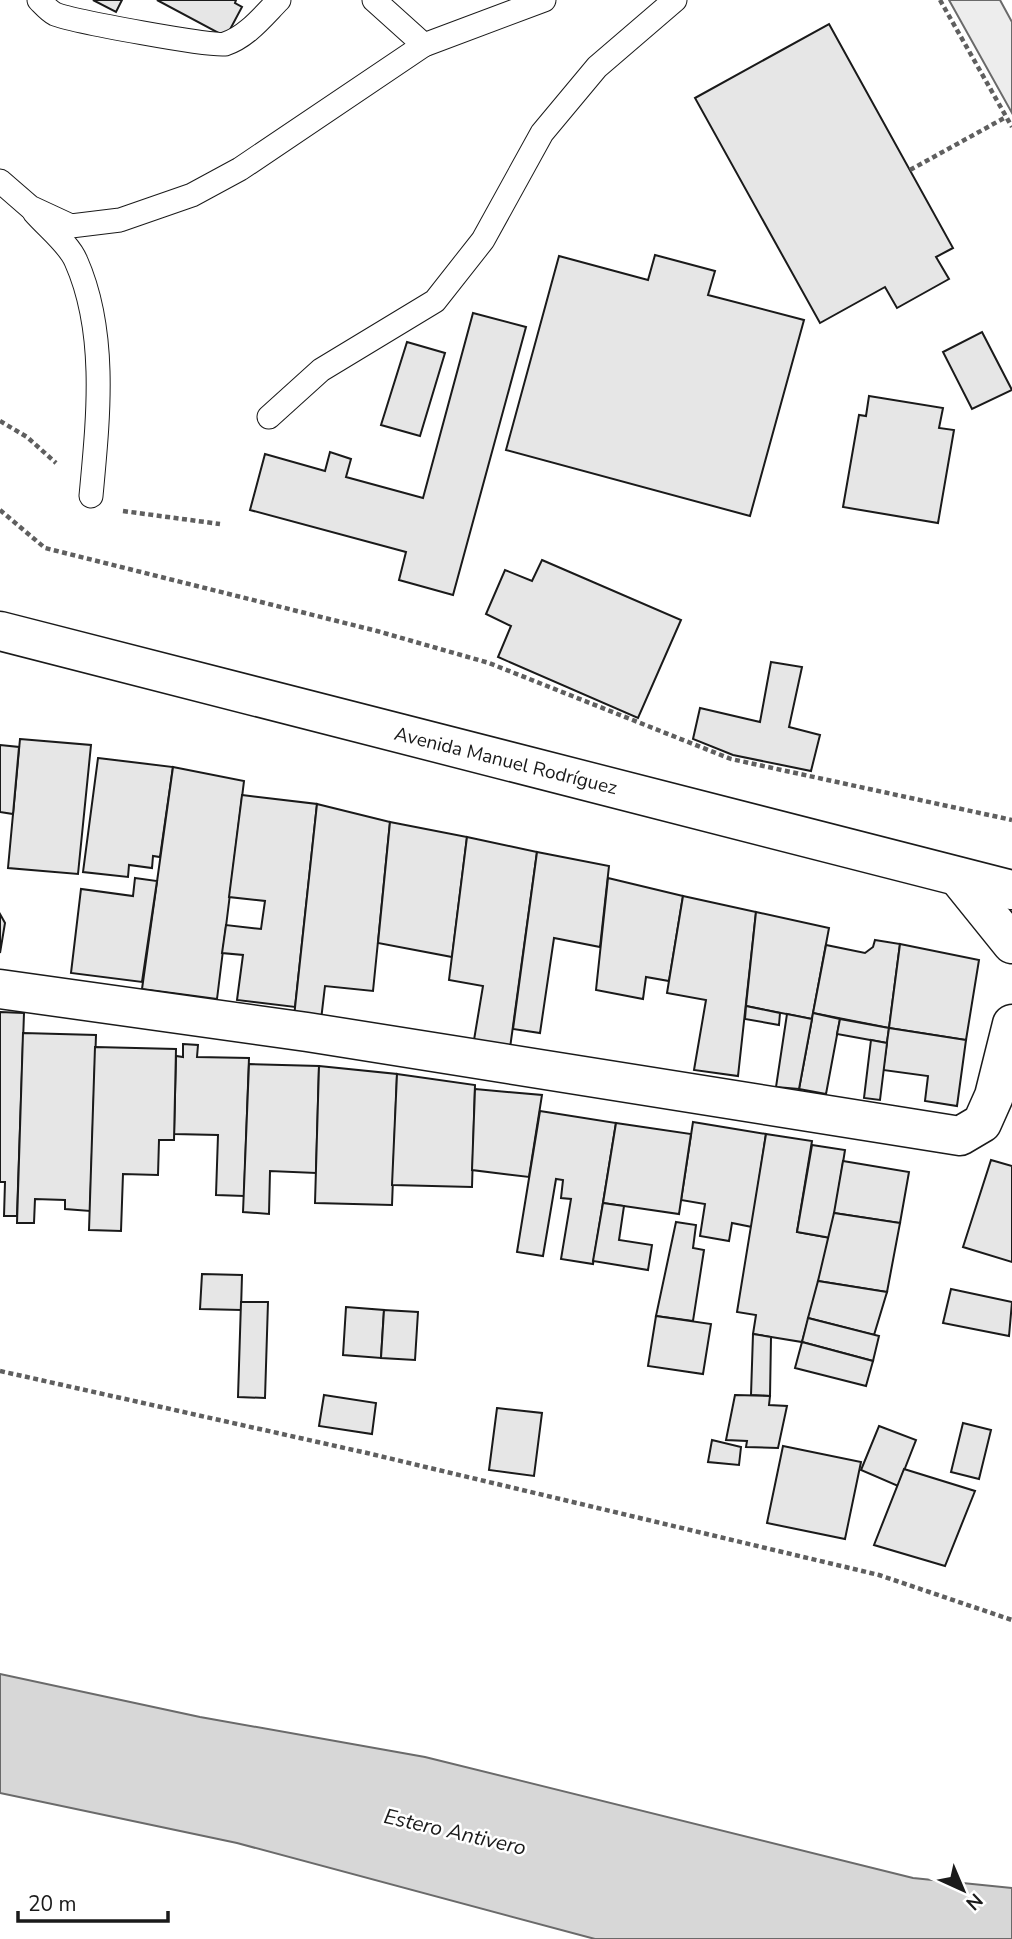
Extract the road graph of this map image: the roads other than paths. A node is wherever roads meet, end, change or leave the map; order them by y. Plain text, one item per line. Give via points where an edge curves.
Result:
1 (39, 0) edge
2 (279, 0) edge
3 (374, 0) edge
4 (544, 0) edge
5 (675, 0) edge
6 (424, 45) junction
7 (0, 181) edge
8 (30, 207) junction
9 (269, 417) dead end
10 (91, 496) dead end
11 (0, 631) edge
12 (958, 877) junction
13 (1012, 890) edge
14 (1012, 944) edge
15 (0, 989) edge
16 (1012, 1024) edge

1 - 2 lane via 52,13 213,44 224,44 246,32
3 - 6 lane
4 - 6 lane
5 - 9 lane via 597,67 542,133 483,240 435,301 321,370
6 - 8 lane via 288,139 192,195 120,220 71,226
7 - 8 lane
8 - 10 lane via 76,259 93,320 99,409
11 - 12 street, Avenida Manuel Rodríguez
12 - 13 street, Avenida Manuel Rodríguez
12 - 14 street
15 - 16 street via 307,1032 960,1136 982,1123 994,1096

